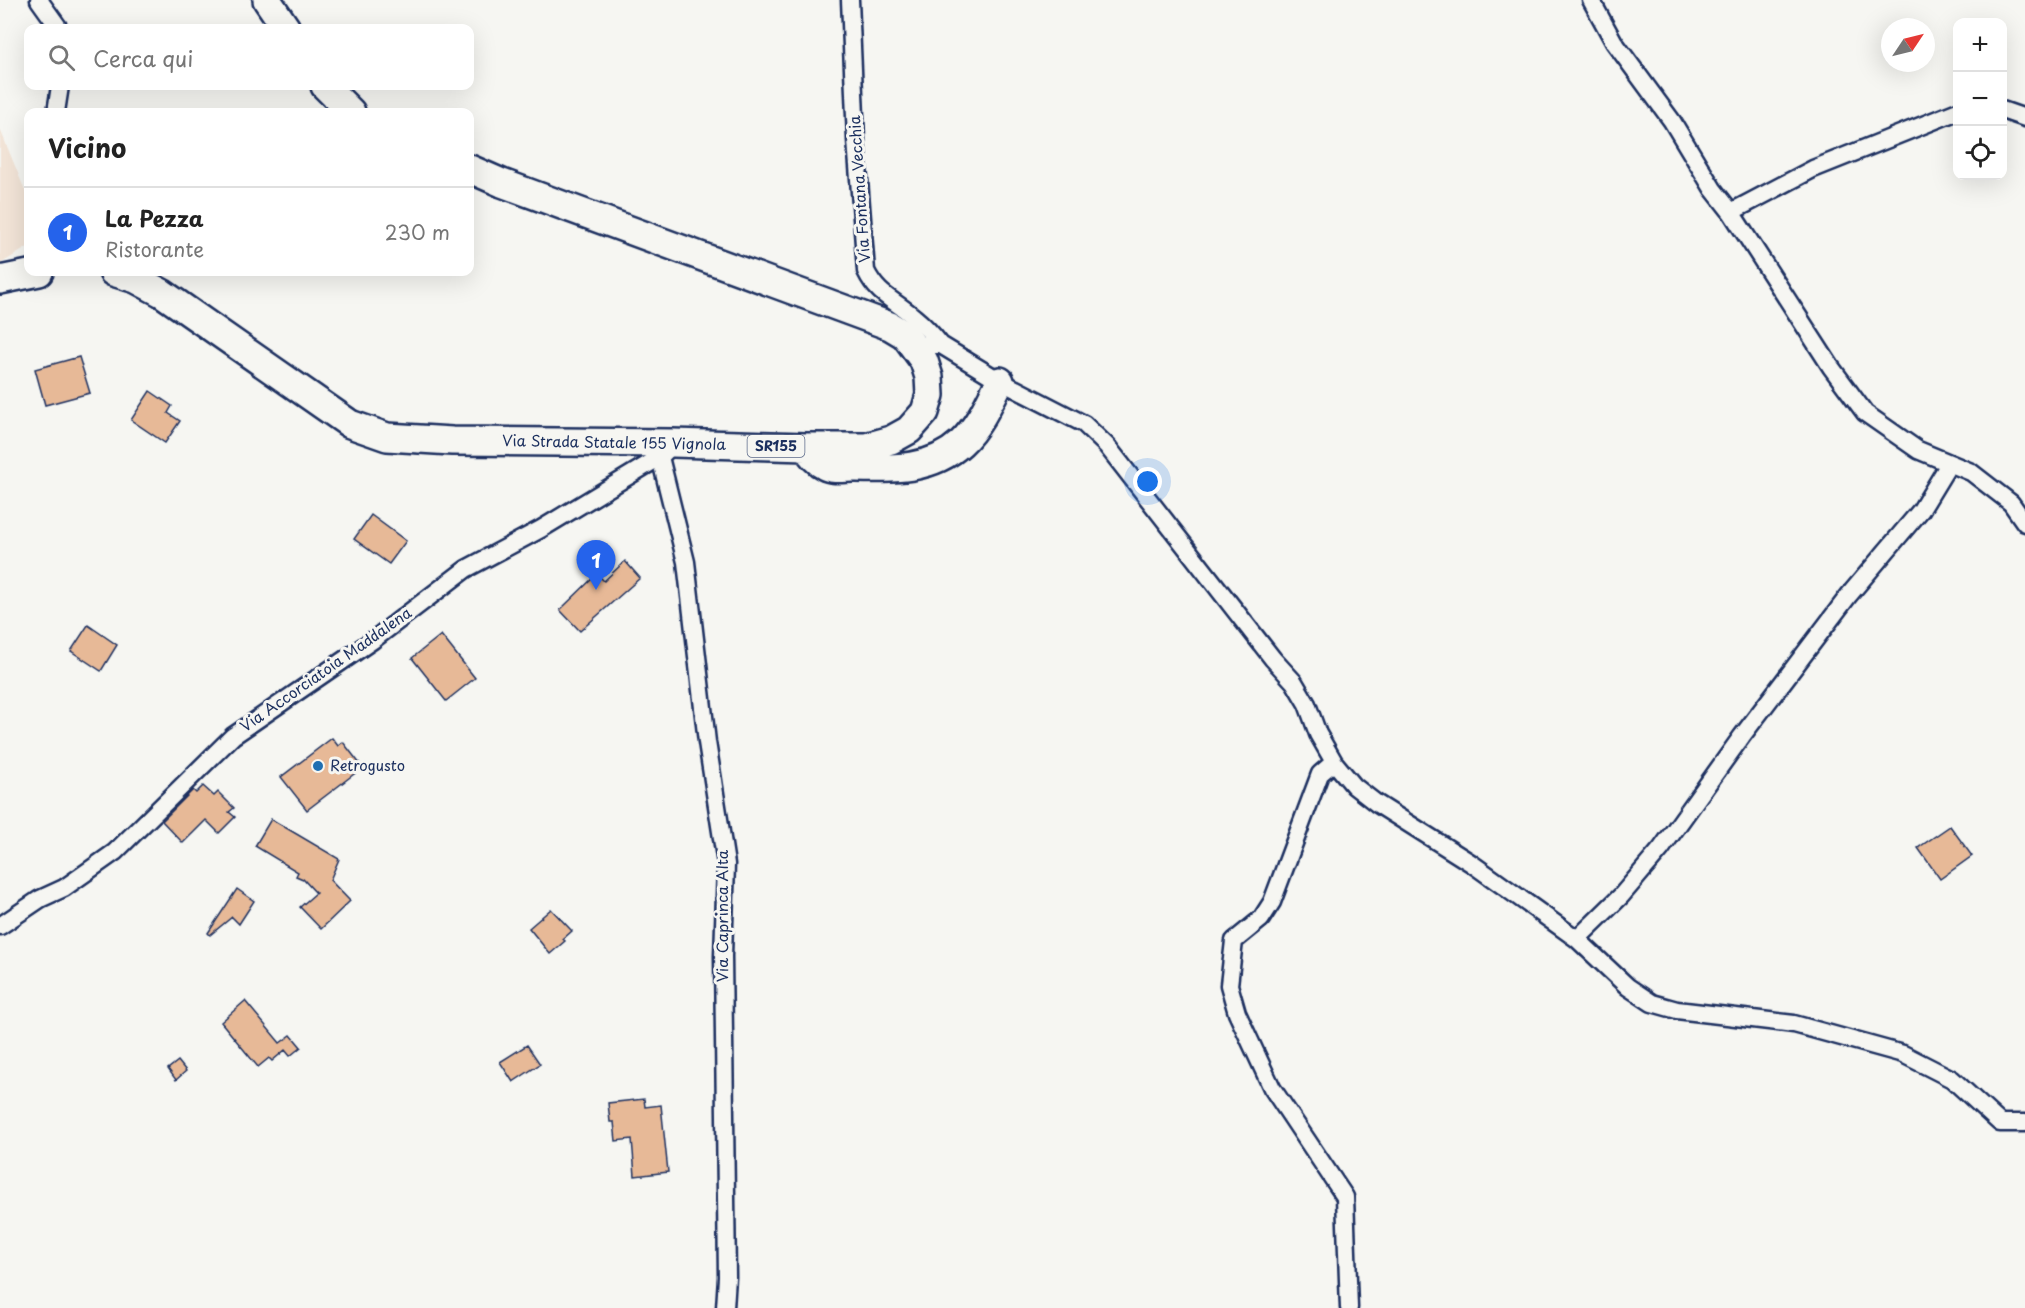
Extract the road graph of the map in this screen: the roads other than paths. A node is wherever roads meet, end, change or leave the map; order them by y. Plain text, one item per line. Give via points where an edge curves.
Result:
1 (39, 0) edge
2 (267, 0) edge
3 (850, 0) edge
4 (1591, 0) edge
5 (56, 24) edge
6 (283, 24) edge
7 (59, 90) edge
8 (329, 90) edge
9 (57, 108) edge
10 (347, 108) edge
11 (2007, 112) edge
12 (1953, 113) edge
13 (2025, 118) edge
14 (474, 171) edge
15 (1731, 212) junction
16 (24, 275) edge
17 (126, 276) edge
18 (0, 280) edge
19 (914, 345) junction
20 (941, 345) junction
21 (1000, 381) junction
22 (806, 447) junction
23 (667, 450) junction
24 (1949, 464) junction
25 (2025, 523) edge
26 (1334, 762) junction
27 (0, 926) edge
28 (1577, 939) junction
29 (2025, 1123) edge
30 (724, 1308) edge
31 (1349, 1308) edge

1 - 5 street
2 - 6 main road
3 - 20 street, Via Fontana Vecchia via 866,271 881,294 913,316
4 - 15 street via 1614,42
7 - 9 street
8 - 10 main road
11 - 13 street
12 - 15 street via 1813,169
14 - 19 main road, Via Strada Statale 155 Vignola / SR155 via 891,326
15 - 24 street via 1831,367 1865,412 1918,450
16 - 18 main road
17 - 23 main road, Via Strada Statale 155 Vignola / SR155 via 162,293 350,423 387,437
19 - 20 street
19 - 22 main road, Via Strada Statale 155 Vignola / SR155 via 924,360 930,395 925,412 909,430 866,447
20 - 21 street, Via Fontana Vecchia
21 - 22 main road via 983,416 962,442 941,458 888,469 827,468
21 - 26 street, Via Fontana Vecchia via 1084,424 1107,446 1294,682
22 - 23 main road, Via Strada Statale 155 Vignola / SR155
23 - 27 street, Via Accorciatoia Maddalena via 541,529 466,568 373,640 233,736 115,852
23 - 30 street, Via Caprinca Alta via 686,562 726,864
24 - 25 street via 1971,472 2012,503
24 - 28 street via 1921,510 1849,595 1661,849
26 - 28 street, Via Fontana Vecchia via 1354,786 1376,803 1471,863
26 - 31 street via 1320,774 1272,902 1261,919 1233,941 1229,985 1237,1013 1272,1088 1345,1197
28 - 29 street, Via Fontana Vecchia via 1628,987 1652,1003 1677,1010 1794,1024 1903,1054 1952,1079 2000,1123

